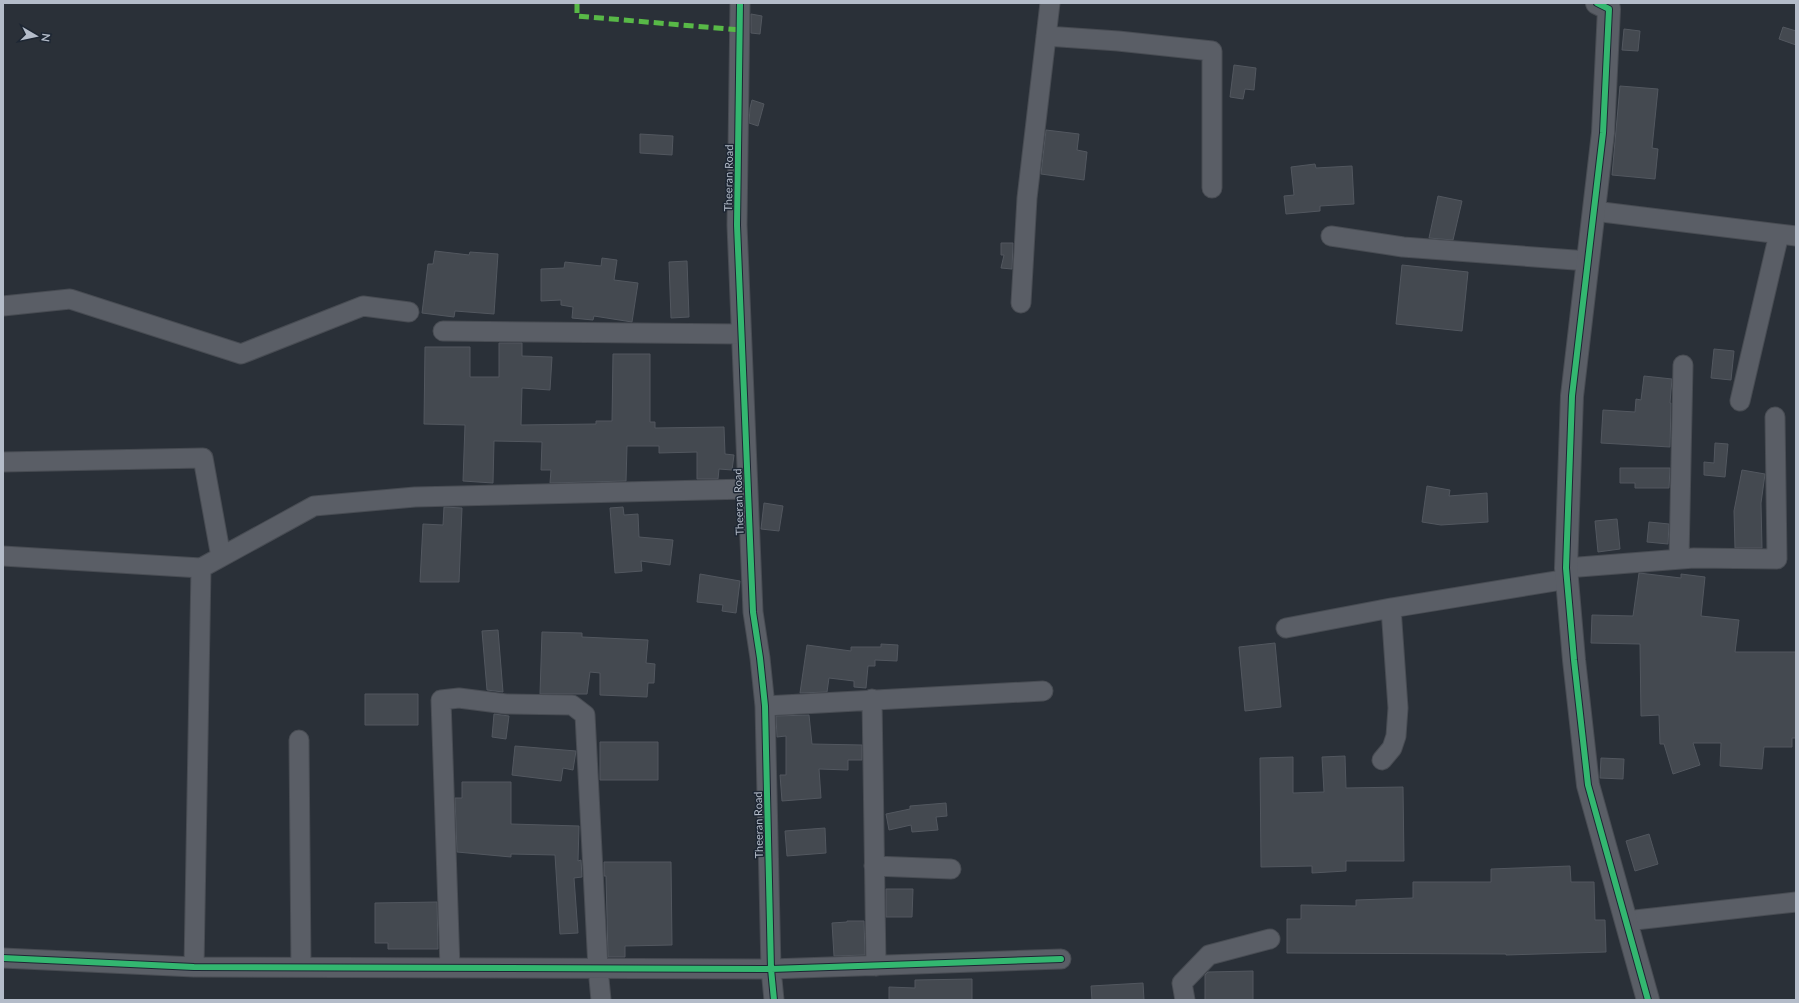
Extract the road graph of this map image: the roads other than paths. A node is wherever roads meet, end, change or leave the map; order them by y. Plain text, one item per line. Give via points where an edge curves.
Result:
1 (740, 3) edge
2 (1050, 3) edge
3 (1597, 3) edge
4 (1046, 36) junction
5 (1212, 188) dead end
6 (1594, 210) junction
7 (1787, 235) edge
8 (1330, 236) dead end
9 (1588, 261) junction
10 (1021, 303) dead end
11 (3, 306) edge
12 (409, 312) dead end
13 (443, 331) dead end
14 (741, 334) junction
15 (1683, 365) dead end
16 (1740, 402) dead end
17 (1775, 417) dead end
18 (3, 462) edge
19 (748, 489) junction
20 (3, 556) edge
21 (222, 557) junction
22 (1679, 559) junction
23 (202, 568) junction
24 (1567, 574) junction
25 (1391, 608) junction
26 (1286, 628) dead end
27 (1043, 691) dead end
28 (872, 699) junction
29 (765, 706) junction
30 (298, 740) dead end
31 (1382, 760) dead end
32 (874, 866) junction
33 (951, 869) dead end
34 (1796, 902) edge
35 (1626, 921) junction
36 (1270, 939) dead end
37 (3, 958) edge
38 (1061, 959) dead end
39 (876, 966) junction
40 (194, 967) junction
41 (301, 967) junction
42 (450, 968) junction
43 (598, 968) junction
44 (771, 969) junction
45 (602, 1000) edge
46 (774, 1000) edge
47 (1185, 1000) edge
48 (1648, 1000) edge

1 - 14 street, Theeran Road via 737,225
2 - 4 street
3 - 6 street via 1608,9 1603,133
4 - 5 street via 1212,51
4 - 10 street via 1026,205
6 - 7 street
6 - 9 street
7 - 16 street
8 - 9 street via 1403,247
9 - 24 street via 1572,396
11 - 12 street via 70,299 241,354 363,306
13 - 14 street
14 - 19 street, Theeran Road
15 - 22 street
17 - 22 street via 1777,559
18 - 21 street via 203,458
19 - 21 street via 415,497 314,506
19 - 29 street, Theeran Road via 752,612
20 - 23 street
21 - 23 street
22 - 24 street
23 - 40 street
24 - 25 street
24 - 35 street via 1588,785
25 - 26 street
25 - 31 street via 1398,708 1396,736 1392,748
27 - 28 street
28 - 29 street
28 - 32 street
29 - 44 street, Theeran Road
30 - 41 street
32 - 33 street
32 - 39 street
34 - 35 street
35 - 48 street
36 - 47 street via 1209,955 1182,983
37 - 40 street
38 - 39 street
39 - 44 street
40 - 41 street
41 - 42 street
42 - 43 street
42 - 43 street via 441,700 459,698 506,704 572,705 584,715
43 - 44 street
43 - 45 street
44 - 46 street, Theeran Road

